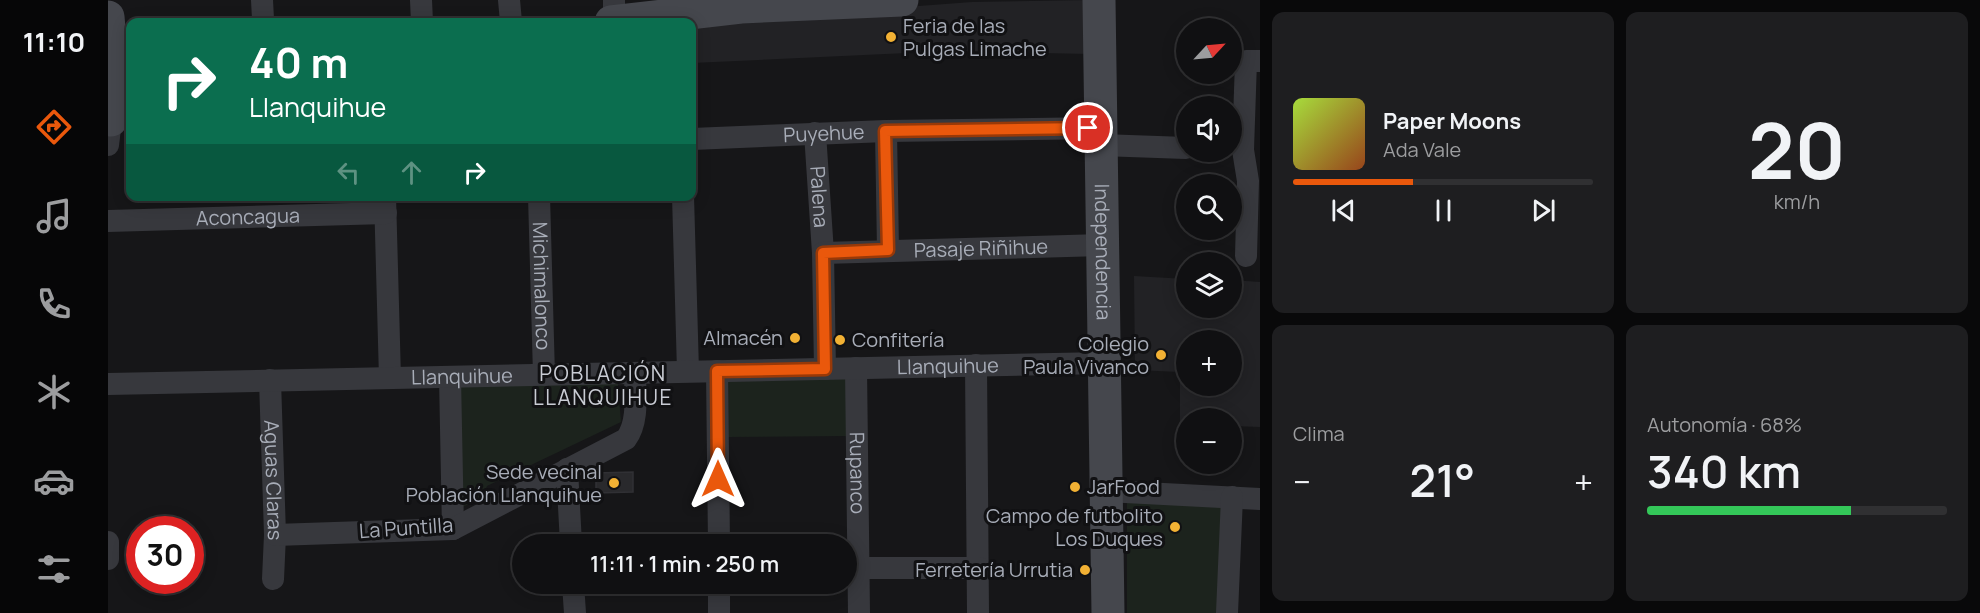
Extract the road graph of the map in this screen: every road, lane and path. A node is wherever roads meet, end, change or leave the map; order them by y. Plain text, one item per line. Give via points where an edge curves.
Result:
1 (421, 0) edge
2 (509, 0) edge
3 (614, 0) edge
4 (885, 0) edge
5 (1099, 0) edge
6 (741, 3) edge
7 (108, 17) edge
8 (422, 18) edge
9 (511, 18) edge
10 (613, 18) edge
11 (640, 18) edge
12 (1260, 61) edge
13 (114, 124) edge
14 (885, 131) junction
15 (815, 133) junction
16 (1101, 136) junction
17 (696, 140) edge
18 (1176, 147) edge
19 (1245, 150) edge
20 (538, 201) edge
21 (683, 201) edge
22 (385, 205) edge
23 (108, 221) edge
24 (1102, 245) junction
25 (888, 250) junction
26 (823, 253) junction
27 (1246, 256) dead end
28 (1104, 363) junction
29 (976, 365) junction
30 (856, 368) junction
31 (825, 369) junction
32 (688, 371) junction
33 (717, 371) junction
34 (635, 373) junction
35 (544, 375) junction
36 (450, 377) junction
37 (390, 378) junction
38 (270, 380) junction
39 (108, 384) edge
40 (567, 469) junction
41 (1106, 491) junction
42 (1232, 497) junction
43 (1260, 499) edge
44 (453, 529) junction
45 (570, 534) edge
46 (719, 534) edge
47 (275, 535) junction
48 (108, 542) edge
49 (108, 559) edge
50 (858, 568) junction
51 (979, 568) junction
52 (273, 579) dead end
53 (573, 594) edge
54 (719, 594) edge
55 (574, 613) edge
56 (719, 613) edge
57 (859, 613) edge
58 (978, 613) edge
59 (1108, 613) edge
60 (1227, 613) edge

1 - 8 street
2 - 9 street
3 - 10 street
4 - 6 main road
5 - 16 main road, Independencia
6 - 11 main road
7 - 13 main road
12 - 19 street via 1246,61
14 - 15 street, Puyehue
14 - 16 street, Puyehue
14 - 25 street
15 - 17 street, Puyehue
15 - 26 street, Palena
16 - 18 street, Puyehue
16 - 24 main road, Independencia
19 - 27 street
20 - 35 street, Michimalonco
21 - 32 street
22 - 23 street, Aconcagua
22 - 37 street
24 - 25 street, Pasaje Riñihue
24 - 28 main road, Independencia
25 - 26 street, Pasaje Riñihue
26 - 31 street, Palena
28 - 29 street, Llanquihue
28 - 41 main road, Independencia
29 - 30 street, Llanquihue
29 - 51 street
30 - 31 street, Llanquihue
30 - 50 street, Rupanco
31 - 33 street, Llanquihue
32 - 33 street, Llanquihue
32 - 34 street, Llanquihue
33 - 46 street
34 - 35 street, Llanquihue
34 - 40 street, La Puntilla via 633,430 626,439
35 - 36 street, Llanquihue
36 - 37 street, Llanquihue
36 - 44 street
37 - 38 street, Llanquihue
38 - 39 street, Llanquihue
38 - 47 street, Aguas Claras
40 - 44 street, La Puntilla
40 - 45 street
41 - 42 street
41 - 59 main road, Independencia
42 - 43 street
42 - 60 street
44 - 47 street, La Puntilla
47 - 52 street, Aguas Claras
48 - 49 street
50 - 51 street
50 - 57 street, Rupanco
51 - 58 street
53 - 55 street
54 - 56 street

